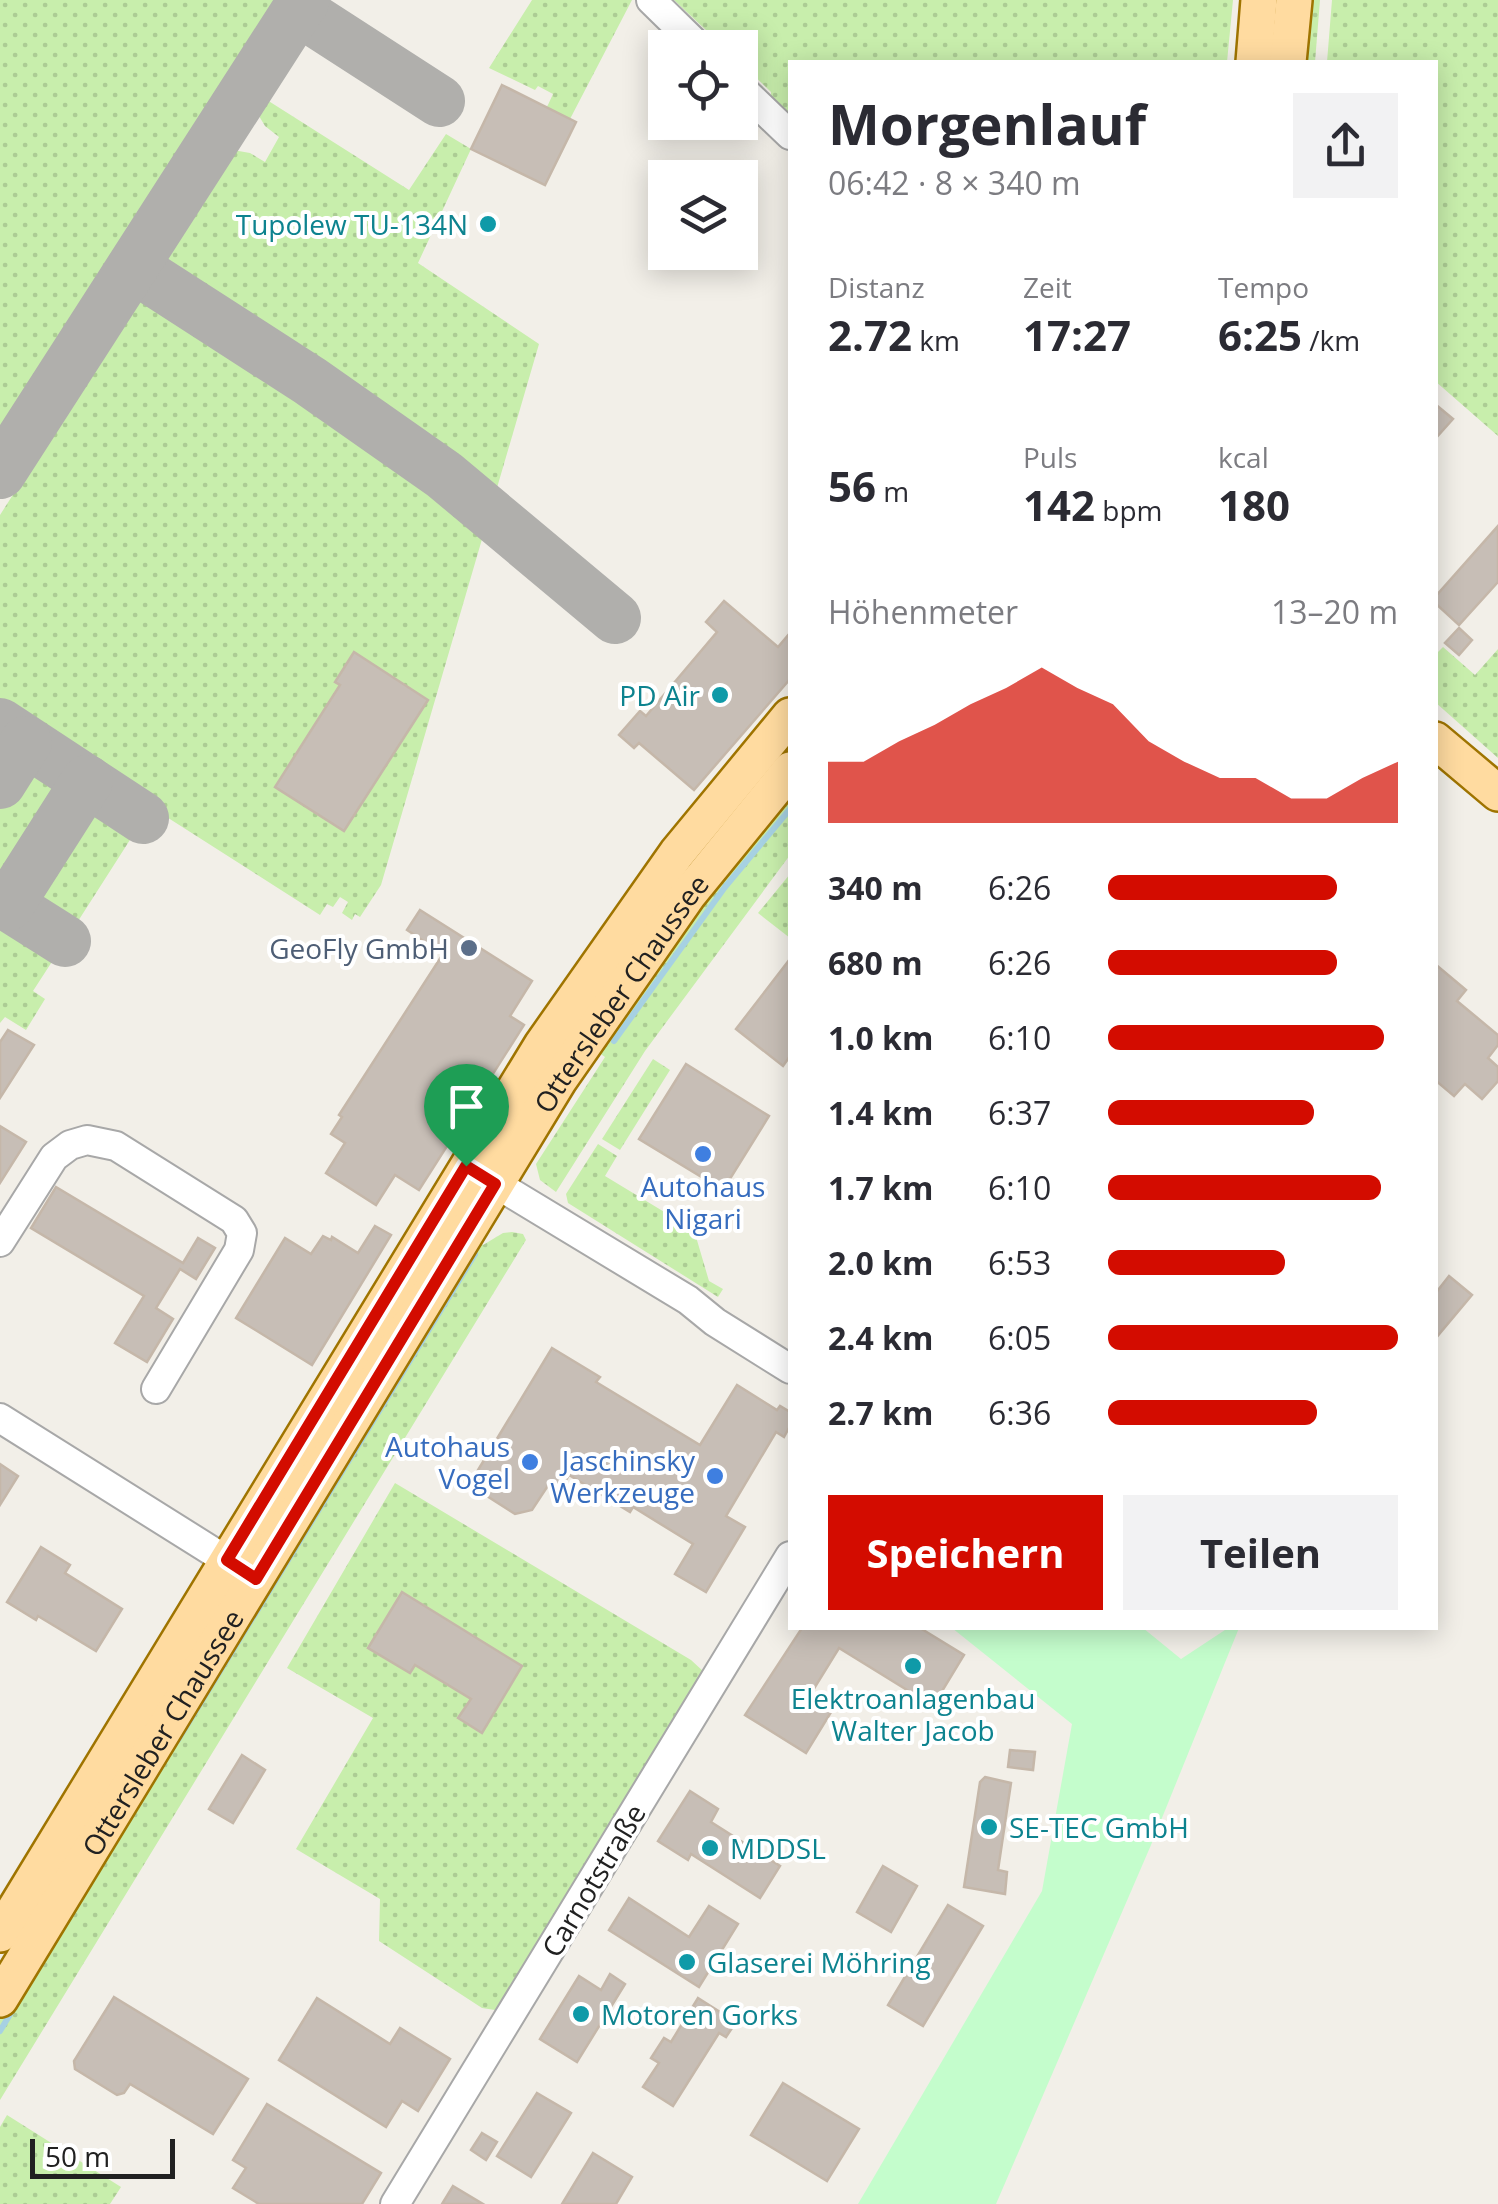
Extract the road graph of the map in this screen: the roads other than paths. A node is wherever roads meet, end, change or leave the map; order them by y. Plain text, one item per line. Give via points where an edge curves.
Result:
1 (651, 0) edge
2 (1259, 0) edge
3 (1294, 0) edge
4 (682, 30) edge
5 (1254, 60) edge
6 (1288, 60) edge
7 (758, 105) edge
8 (788, 134) edge
9 (788, 718) edge
10 (1438, 743) edge
11 (788, 772) edge
12 (1498, 793) edge
13 (481, 1175) junction
14 (0, 1242) edge
15 (788, 1368) edge
16 (156, 1389) dead end
17 (0, 1418) edge
18 (788, 1559) edge
19 (241, 1570) junction
20 (0, 1934) edge
21 (0, 1999) edge
22 (395, 2204) edge

1 - 4 street
2 - 5 main road
3 - 6 main road
7 - 8 street
9 - 13 main road, Ottersleber Chaussee via 677,853 556,1022
10 - 12 main road
11 - 13 main road, Ottersleber Chaussee
13 - 15 street
13 - 19 main road, Ottersleber Chaussee
14 - 16 street via 54,1157 83,1140 116,1146 234,1220 242,1234 239,1250
17 - 19 street
18 - 22 street, Carnotstraße
19 - 20 main road, Ottersleber Chaussee
19 - 21 main road, Ottersleber Chaussee

